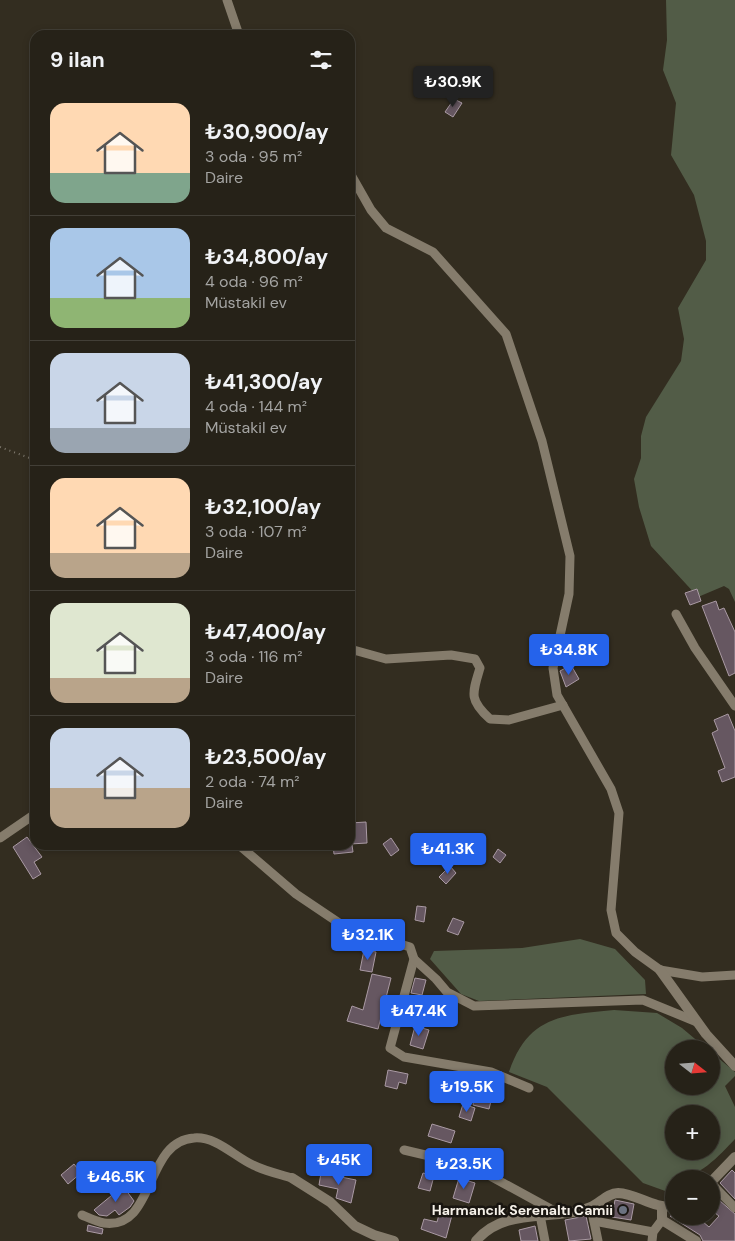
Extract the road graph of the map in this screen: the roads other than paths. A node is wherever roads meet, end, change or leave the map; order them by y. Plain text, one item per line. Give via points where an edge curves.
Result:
1 (227, 0) edge
2 (237, 30) edge
3 (355, 182) edge
4 (676, 614) dead end
5 (355, 650) edge
6 (563, 705) junction
7 (735, 706) edge
8 (30, 817) edge
9 (0, 838) edge
10 (245, 850) edge
11 (414, 959) junction
12 (660, 970) junction
13 (734, 976) edge
14 (697, 1022) junction
15 (735, 1066) edge
16 (529, 1088) dead end
17 (404, 1150) dead end
18 (735, 1157) edge
19 (720, 1173) edge
20 (292, 1178) joint
21 (720, 1192) edge
22 (591, 1206) junction
23 (662, 1207) junction
24 (665, 1207) edge
25 (735, 1208) edge
26 (558, 1213) junction
27 (82, 1215) dead end
28 (540, 1215) junction
29 (662, 1220) junction
30 (594, 1221) junction
31 (652, 1236) edge
32 (477, 1240) edge
33 (394, 1241) edge
34 (545, 1241) edge
35 (598, 1241) edge
36 (696, 1241) edge

1 - 2 street
3 - 6 street via 386,228 433,252 506,334 542,441 570,556 568,594 553,668 557,695
4 - 7 street
5 - 6 street via 386,659 451,655 475,659 480,668 472,694 478,707 490,719 509,720
6 - 12 street via 611,789 619,813 610,910 616,933
8 - 9 street
10 - 11 street via 296,894 345,927 410,947
11 - 14 street via 447,992 474,1006 643,1000
11 - 16 street via 390,1048 404,1057 491,1072
12 - 13 street via 702,977
12 - 14 street
14 - 15 street
17 - 26 street via 472,1166
18 - 19 street
20 - 27 street via 252,1165 210,1141 187,1139 174,1146 158,1165 140,1206 130,1215 108,1223
20 - 33 street via 330,1202 364,1231
21 - 25 street
22 - 23 street via 615,1193
22 - 26 street
22 - 30 street
23 - 24 street
23 - 29 street
26 - 28 street
28 - 32 street via 500,1222 483,1231
28 - 34 street
29 - 31 street
29 - 36 street
30 - 31 street
30 - 35 street

